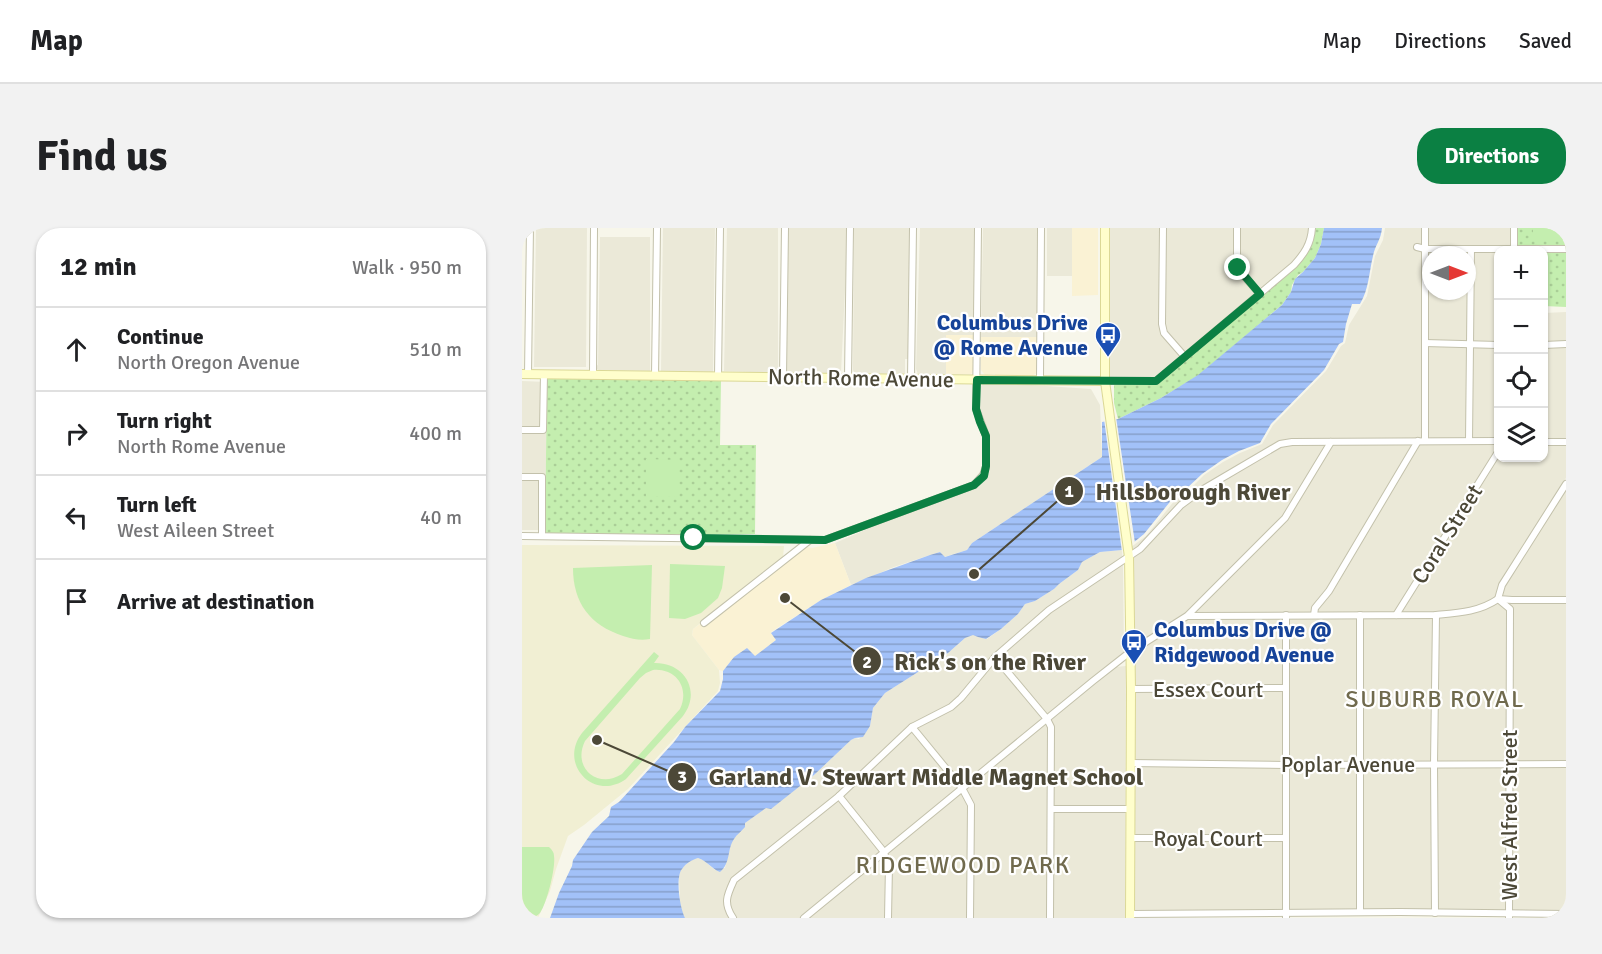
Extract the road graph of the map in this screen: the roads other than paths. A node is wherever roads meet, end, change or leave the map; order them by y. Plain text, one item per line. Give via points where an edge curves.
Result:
1 (530, 228) edge
2 (594, 228) edge
3 (657, 228) edge
4 (720, 228) edge
5 (785, 228) edge
6 (850, 228) edge
7 (913, 228) edge
8 (978, 228) edge
9 (1041, 228) edge
10 (1105, 228) edge
11 (1163, 228) edge
12 (1237, 228) edge
13 (1312, 228) edge
14 (1425, 228) edge
15 (1514, 228) edge
16 (1425, 246) edge
17 (1514, 246) edge
18 (1417, 247) dead end
19 (1422, 248) edge
20 (1476, 249) edge
21 (1548, 249) edge
22 (1566, 249) edge
23 (1494, 250) edge
24 (1260, 294) junction
25 (1425, 300) edge
26 (1470, 300) edge
27 (1425, 343) junction
28 (1566, 344) edge
29 (1470, 345) junction
30 (1494, 345) edge
31 (1548, 345) edge
32 (1185, 357) junction
33 (525, 374) edge
34 (544, 374) junction
35 (593, 375) junction
36 (655, 376) junction
37 (718, 376) junction
38 (783, 377) junction
39 (848, 378) junction
40 (911, 379) junction
41 (977, 380) junction
42 (1040, 380) junction
43 (1105, 381) junction
44 (522, 430) edge
45 (1331, 441) junction
46 (1421, 441) junction
47 (1469, 441) junction
48 (1494, 441) edge
49 (1548, 442) edge
50 (1566, 442) edge
51 (1494, 458) edge
52 (522, 477) edge
53 (1566, 484) edge
54 (522, 536) edge
55 (542, 536) junction
56 (810, 540) junction
57 (1128, 553) junction
58 (1498, 599) junction
59 (1566, 600) edge
60 (1286, 615) junction
61 (1314, 615) junction
62 (1360, 615) junction
63 (1396, 615) junction
64 (1436, 615) junction
65 (1187, 616) junction
66 (704, 623) dead end
67 (1130, 652) junction
68 (995, 657) junction
69 (1286, 688) junction
70 (1131, 689) junction
71 (1047, 719) junction
72 (912, 727) junction
73 (1130, 763) junction
74 (1434, 764) junction
75 (1566, 764) edge
76 (1286, 765) junction
77 (1360, 765) junction
78 (1509, 765) junction
79 (962, 788) junction
80 (839, 796) junction
81 (1051, 809) junction
82 (1130, 809) junction
83 (1130, 838) junction
84 (1286, 838) junction
85 (884, 852) junction
86 (1360, 912) junction
87 (1435, 913) junction
88 (1566, 914) edge
89 (1400, 915) edge
90 (1130, 916) edge
91 (1286, 916) edge
92 (1318, 916) edge
93 (1450, 916) edge
94 (1509, 916) edge
95 (806, 917) edge
96 (733, 918) edge
97 (888, 918) edge
98 (970, 918) edge
99 (1050, 918) edge

1 - 33 street
2 - 35 street
3 - 36 street
4 - 37 street
5 - 38 street
6 - 39 street
7 - 40 street
8 - 41 street
9 - 42 street
10 - 43 main road
11 - 32 street via 1162,324 1164,333
12 - 24 street via 1238,268
13 - 24 street, North Rome Avenue via 1306,252
14 - 16 street
15 - 17 street
18 - 19 street
20 - 23 street
21 - 22 street
24 - 32 street, North Rome Avenue
25 - 27 street
26 - 29 street
27 - 29 street
27 - 46 street
28 - 31 street
29 - 30 street
29 - 47 street
32 - 43 street, North Rome Avenue via 1156,381
33 - 34 main road, North Rome Avenue
34 - 35 main road, North Rome Avenue
34 - 44 street via 543,430
35 - 36 main road, North Rome Avenue
36 - 37 main road, North Rome Avenue
37 - 38 main road, North Rome Avenue
38 - 39 main road, North Rome Avenue
39 - 40 main road, North Rome Avenue
40 - 41 main road, North Rome Avenue
41 - 42 main road, North Rome Avenue
41 - 56 street via 976,409 986,441 986,466 980,480 963,490 835,537
42 - 43 main road, North Rome Avenue
43 - 57 main road
45 - 46 street
45 - 57 street via 1280,444 1200,491 1181,505 1140,549
45 - 65 street via 1286,518
46 - 47 street
46 - 61 street
47 - 48 street
49 - 50 street
51 - 63 street, Coral Street
52 - 55 street via 542,477
53 - 58 street via 1502,585
54 - 55 street
55 - 56 street
56 - 66 street
57 - 67 main road
57 - 68 street via 1049,610
58 - 59 street
58 - 64 street via 1472,611
58 - 78 street, West Alfred Street via 1510,609
60 - 61 street
60 - 65 street
60 - 69 street
61 - 62 street
62 - 63 street
62 - 77 street
63 - 64 street
64 - 74 street
65 - 67 street
67 - 70 main road
67 - 71 street
68 - 71 street
68 - 72 street via 951,707
69 - 70 street, Essex Court
69 - 76 street
70 - 73 main road
71 - 79 street
71 - 81 street via 1051,728
72 - 79 street
72 - 80 street
73 - 76 street, Poplar Avenue
73 - 82 main road
74 - 77 street, Poplar Avenue
74 - 78 street, Poplar Avenue
74 - 87 street
75 - 78 street, Poplar Avenue
76 - 77 street, Poplar Avenue
76 - 84 street
77 - 86 street
78 - 94 street, West Alfred Street
79 - 85 street
79 - 98 street via 971,805
80 - 85 street
80 - 96 street via 734,880 726,897
81 - 82 street
81 - 99 street
82 - 83 main road
83 - 84 street, Royal Court
83 - 90 main road
84 - 91 street
85 - 95 street
85 - 97 street via 889,865
86 - 89 street
86 - 92 street
87 - 89 street
87 - 93 street
88 - 94 street
90 - 91 street
91 - 92 street
93 - 94 street

